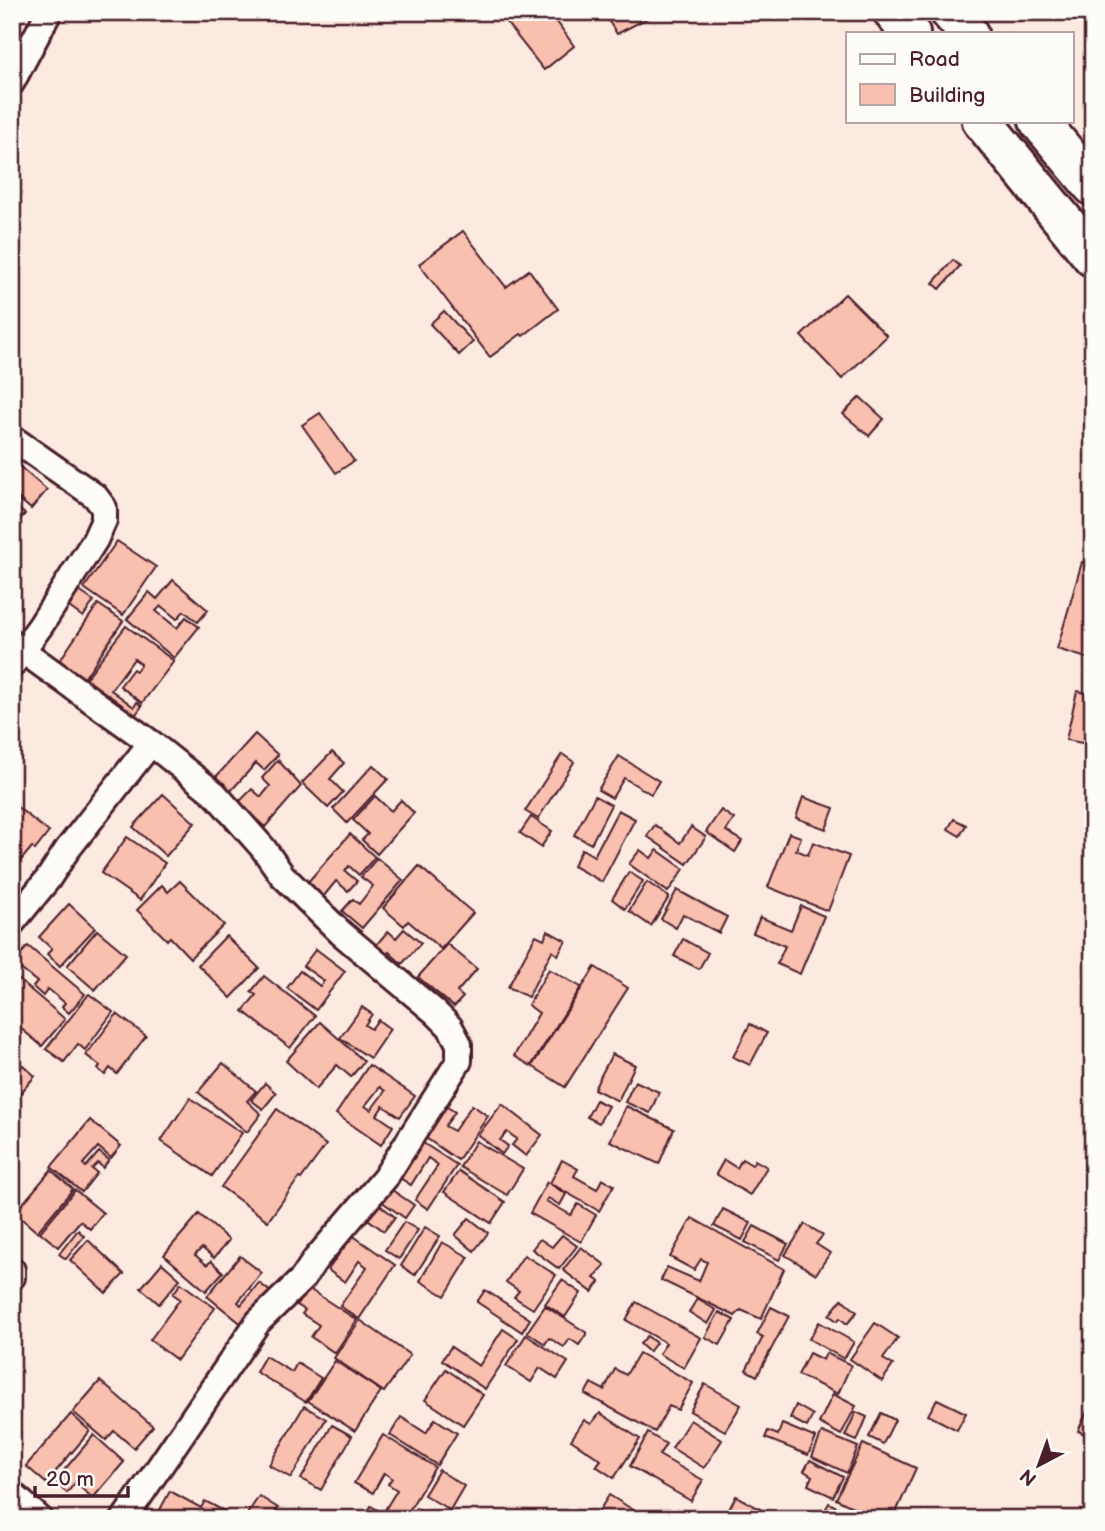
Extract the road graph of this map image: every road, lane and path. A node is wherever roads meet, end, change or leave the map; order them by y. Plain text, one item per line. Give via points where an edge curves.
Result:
1 (49, 12) edge
2 (893, 12) edge
3 (950, 12) edge
4 (909, 32) edge
5 (967, 32) edge
6 (12, 82) edge
7 (983, 122) edge
8 (1040, 122) edge
9 (1093, 186) edge
10 (1093, 257) edge
11 (12, 438) edge
12 (18, 658) edge
13 (151, 743) junction
14 (12, 923) edge
15 (12, 1270) edge
16 (12, 1278) edge
17 (12, 1494) edge
18 (40, 1519) edge
19 (124, 1519) edge

1 - 6 street
2 - 4 main road
3 - 5 main road
7 - 10 main road
8 - 9 main road
11 - 12 street via 95,496 104,508 95,540
12 - 13 street
13 - 14 street
13 - 19 street via 215,794 282,875 450,1027 459,1044 459,1061 385,1178 303,1278 258,1322
15 - 16 street
17 - 18 street

